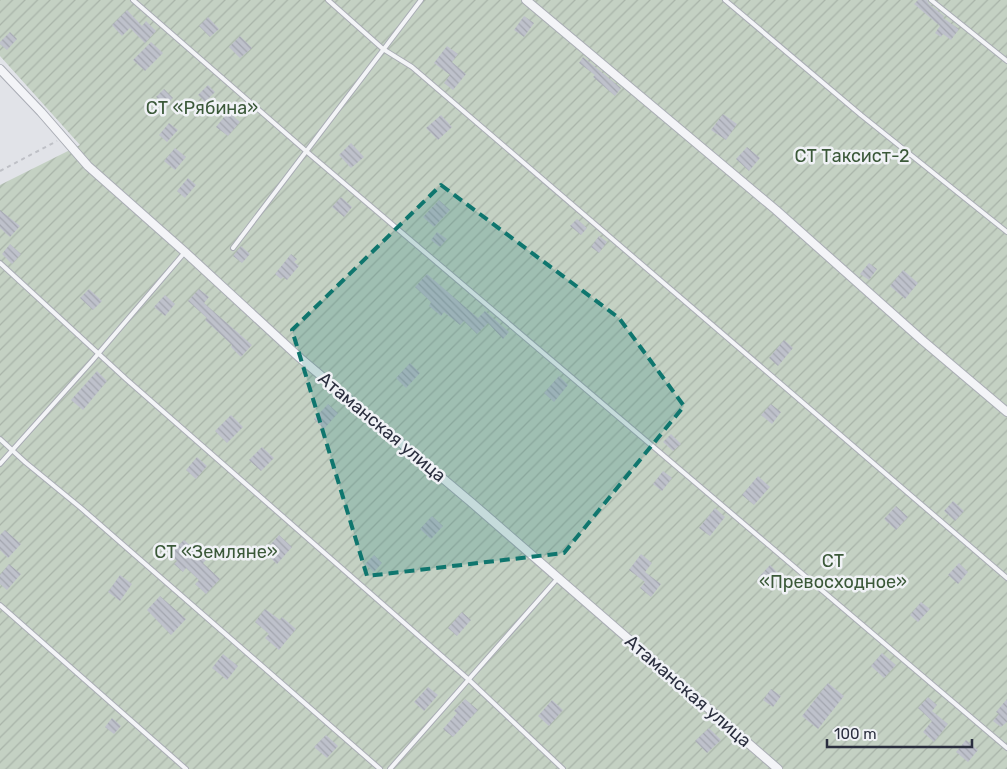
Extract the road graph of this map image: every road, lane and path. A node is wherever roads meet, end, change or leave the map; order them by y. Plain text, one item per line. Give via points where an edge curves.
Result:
1 (133, 0) edge
2 (328, 0) edge
3 (421, 0) edge
4 (526, 0) edge
5 (725, 0) edge
6 (932, 0) edge
7 (383, 49) junction
8 (1007, 62) edge
9 (0, 69) edge
10 (63, 138) junction
11 (306, 151) junction
12 (0, 171) edge
13 (1007, 232) edge
14 (233, 248) dead end
15 (185, 252) junction
16 (0, 263) edge
17 (1007, 412) edge
18 (0, 439) edge
19 (12, 450) junction
20 (0, 464) edge
21 (558, 578) junction
22 (1007, 578) edge
23 (0, 606) edge
24 (468, 679) junction
25 (1007, 748) edge
26 (186, 769) edge
27 (380, 769) edge
28 (390, 769) edge
29 (563, 769) edge
30 (778, 769) edge

1 - 11 lane
2 - 7 lane
3 - 7 lane
4 - 17 street via 776,210
5 - 13 lane
6 - 8 lane
7 - 11 lane
7 - 22 lane via 412,67
9 - 10 street, Атаманская улица
10 - 12 path
10 - 15 street, Атаманская улица via 88,166
11 - 14 lane
11 - 25 lane
15 - 19 lane
15 - 21 street, Атаманская улица via 300,358
16 - 24 lane via 126,379
18 - 19 lane
19 - 20 lane
19 - 27 lane
21 - 24 lane
21 - 30 street, Атаманская улица
23 - 26 lane
24 - 28 lane
24 - 29 lane

